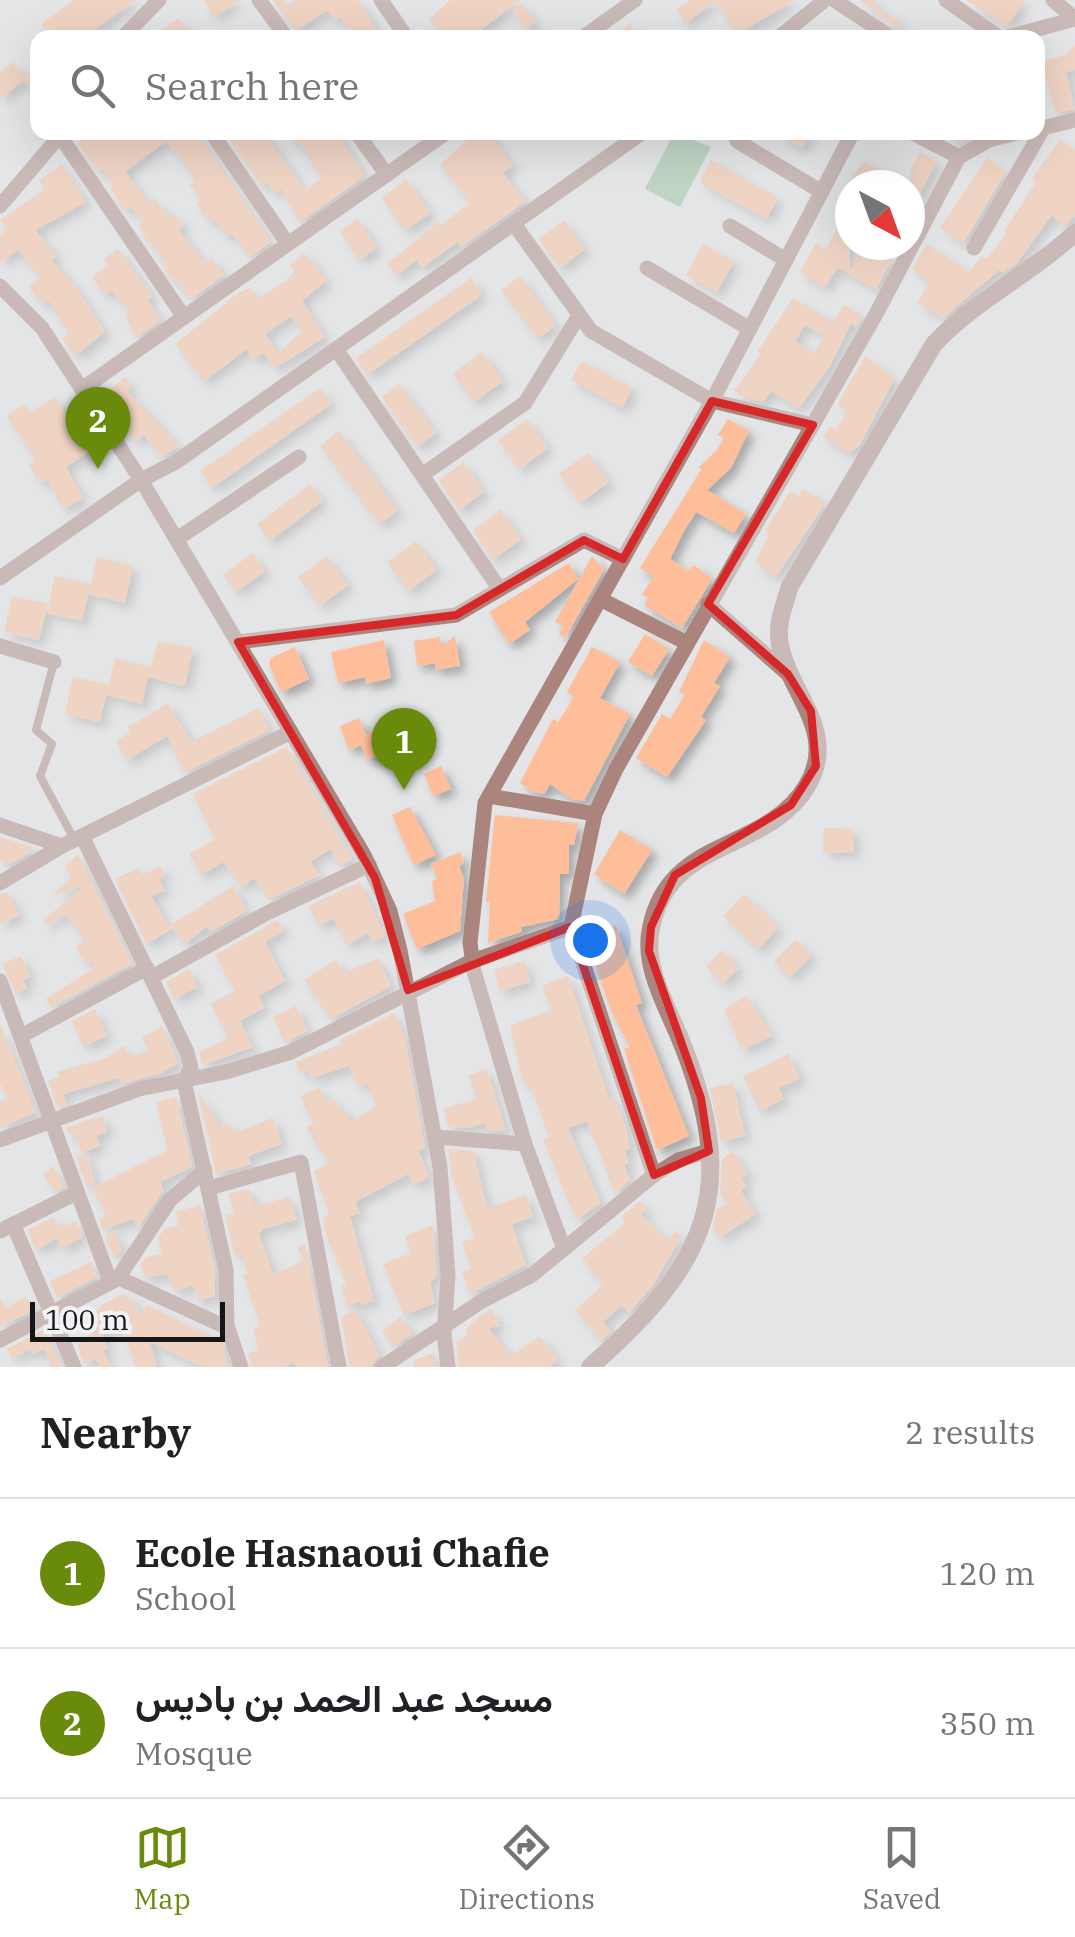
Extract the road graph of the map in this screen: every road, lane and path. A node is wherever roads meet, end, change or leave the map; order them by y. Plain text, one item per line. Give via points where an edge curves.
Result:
1 (159, 0) edge
2 (259, 0) edge
3 (636, 0) edge
4 (825, 0) edge
5 (834, 0) edge
6 (946, 0) edge
7 (1053, 0) edge
8 (383, 1) edge
9 (1073, 13) edge
10 (133, 30) edge
11 (281, 30) edge
12 (402, 30) edge
13 (593, 30) edge
14 (788, 30) edge
15 (880, 30) edge
16 (990, 30) edge
17 (1025, 30) edge
18 (1075, 120) edge
19 (1045, 127) edge
20 (56, 140) edge
21 (65, 140) edge
22 (216, 140) edge
23 (362, 140) edge
24 (437, 140) edge
25 (632, 140) edge
26 (737, 140) dead end
27 (850, 140) edge
28 (927, 140) edge
29 (988, 140) edge
30 (1034, 140) edge
31 (960, 157) junction
32 (387, 175) junction
33 (822, 192) junction
34 (0, 206) edge
35 (514, 224) junction
36 (730, 226) dead end
37 (1075, 233) edge
38 (288, 244) junction
39 (974, 248) dead end
40 (786, 260) junction
41 (647, 268) dead end
42 (0, 270) edge
43 (4, 288) edge
44 (578, 317) junction
45 (184, 318) junction
46 (750, 329) junction
47 (336, 349) junction
48 (82, 389) junction
49 (712, 401) junction
50 (814, 425) junction
51 (299, 457) dead end
52 (422, 475) junction
53 (142, 480) junction
54 (177, 539) junction
55 (623, 559) junction
56 (0, 578) edge
57 (499, 588) junction
58 (600, 600) junction
59 (708, 604) junction
60 (238, 642) junction
61 (687, 643) junction
62 (0, 646) edge
63 (54, 662) joint
64 (788, 674) junction
65 (291, 732) junction
66 (489, 796) junction
67 (595, 814) junction
68 (0, 825) edge
69 (73, 842) junction
70 (369, 865) junction
71 (0, 882) edge
72 (571, 927) junction
73 (472, 961) junction
74 (150, 972) junction
75 (0, 981) edge
76 (408, 990) junction
77 (7, 1018) edge
78 (21, 1036) junction
79 (184, 1081) junction
80 (48, 1120) junction
81 (435, 1138) junction
82 (0, 1140) edge
83 (525, 1144) junction
84 (709, 1151) junction
85 (205, 1170) junction
86 (654, 1175) junction
87 (209, 1188) junction
88 (76, 1193) junction
89 (6, 1227) edge
90 (564, 1249) junction
91 (114, 1279) junction
92 (51, 1313) junction
93 (444, 1326) junction
94 (226, 1327) junction
95 (0, 1340) edge
96 (74, 1367) edge
97 (242, 1367) edge
98 (338, 1367) edge
99 (382, 1367) edge
100 (448, 1367) edge
101 (590, 1367) edge

1 - 10 street
2 - 11 street
3 - 13 street
4 - 14 street
5 - 15 street
6 - 16 street
7 - 9 street
8 - 12 street
9 - 17 street
18 - 19 street
20 - 34 street
21 - 45 street
22 - 38 street
23 - 32 street
24 - 32 street
25 - 35 street
26 - 33 street
27 - 33 street
28 - 31 street
29 - 31 street
30 - 39 street
31 - 50 street
32 - 38 street
33 - 40 street
35 - 44 street
35 - 47 street
36 - 40 street
37 - 64 street via 934,344 790,586 780,618
38 - 45 street
40 - 46 street
41 - 46 street
42 - 43 street
43 - 48 street via 42,328
44 - 49 street
44 - 52 street via 525,403
45 - 48 street
46 - 49 street
47 - 52 street
47 - 53 street
48 - 53 street
49 - 50 street
49 - 55 street
50 - 59 street
51 - 54 street
52 - 57 street
53 - 54 street
53 - 56 street
54 - 60 street
55 - 57 street via 584,540
55 - 58 street
57 - 60 street via 456,615
58 - 61 street
58 - 66 street
59 - 61 street
59 - 64 street
60 - 65 street
61 - 67 street
62 - 63 street
63 - 69 lane via 36,730 52,744 40,776
64 - 84 street via 819,738 806,787 765,824 676,875 651,927 649,951 702,1098
65 - 69 street
65 - 70 street
66 - 67 street
66 - 73 street via 480,820
67 - 72 street
68 - 69 street
69 - 71 street
69 - 74 street
70 - 74 street
70 - 76 street via 390,912
72 - 73 street
72 - 86 street
73 - 76 street
73 - 83 street
74 - 78 street
74 - 79 street via 187,1052 191,1068
75 - 77 street
76 - 79 street via 291,1052
76 - 81 street
77 - 78 street
78 - 80 street
79 - 80 street via 139,1088
79 - 85 street
80 - 82 street
80 - 88 street
81 - 83 street
81 - 93 street via 448,1275
83 - 90 street
84 - 86 street
84 - 101 street via 702,1232 685,1268
85 - 87 street
85 - 91 street via 170,1200
86 - 90 street
87 - 94 street via 226,1270
87 - 98 street via 301,1162
88 - 89 street
88 - 91 street
89 - 92 street
90 - 93 street
91 - 92 street
91 - 94 street
92 - 95 street
92 - 96 street
93 - 99 street
93 - 100 street
94 - 97 street

